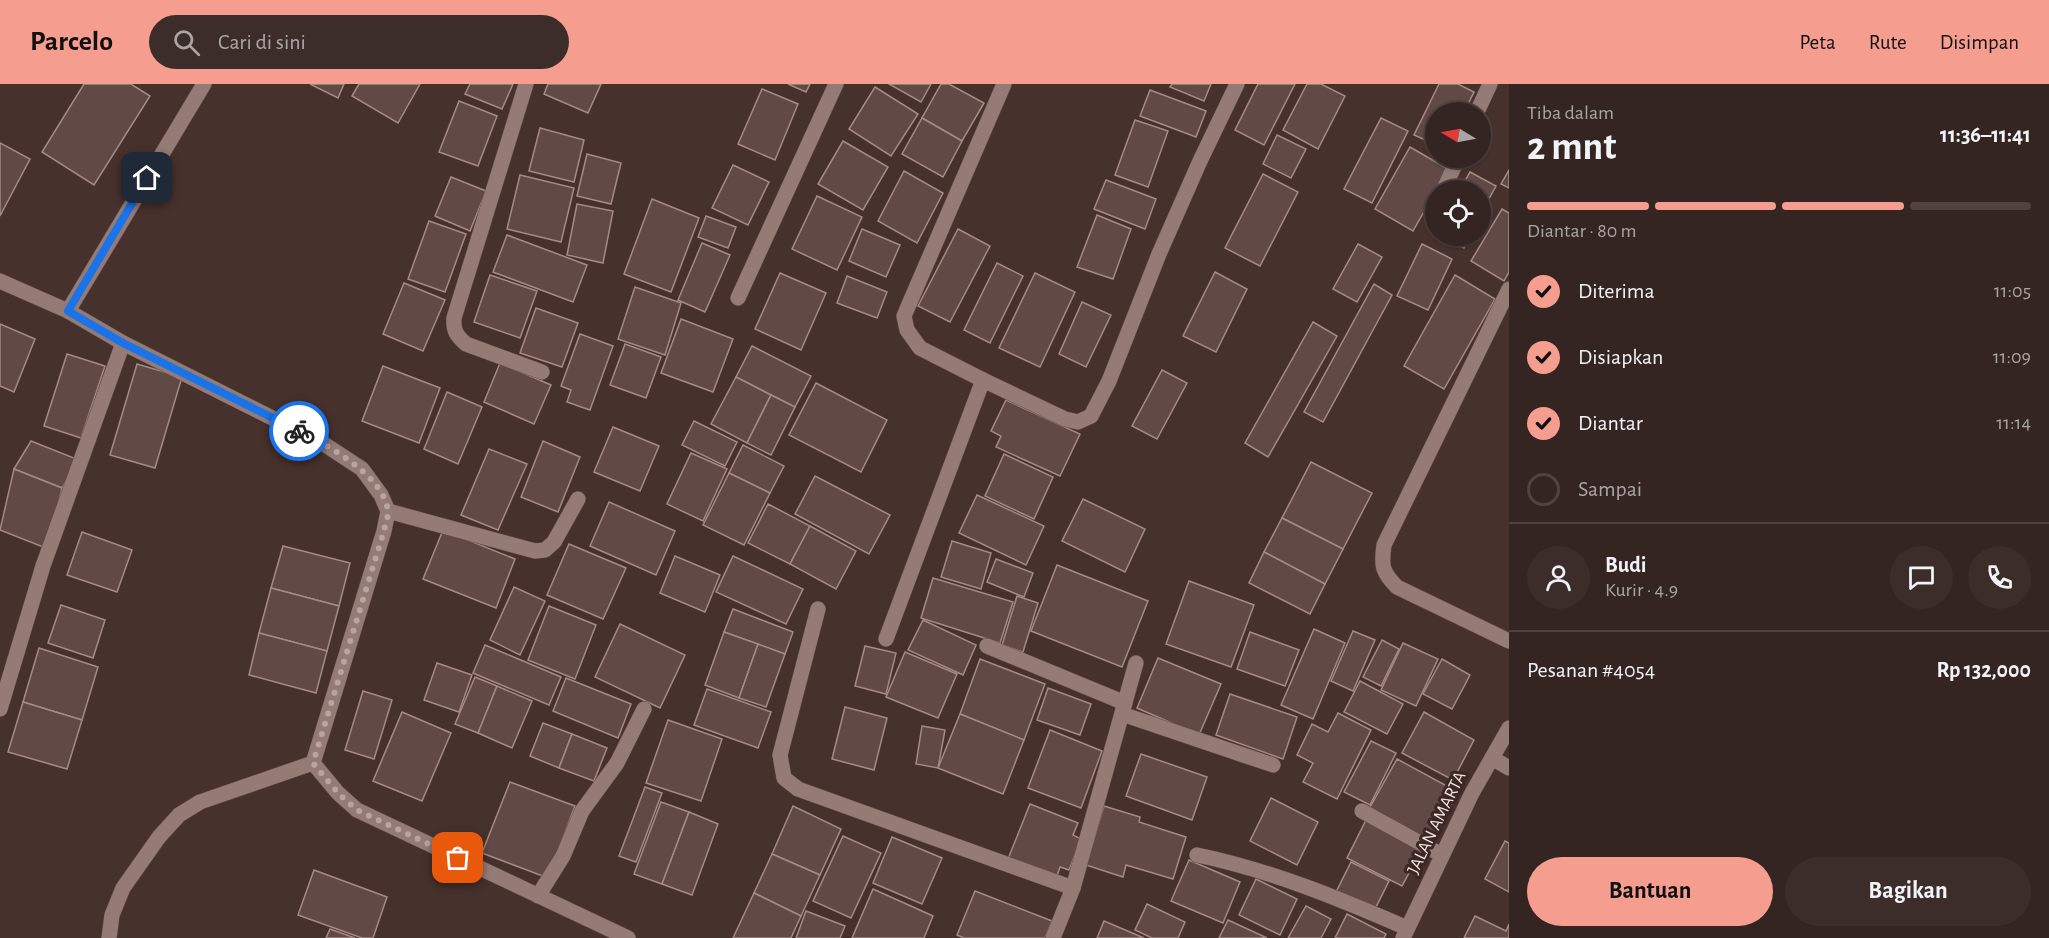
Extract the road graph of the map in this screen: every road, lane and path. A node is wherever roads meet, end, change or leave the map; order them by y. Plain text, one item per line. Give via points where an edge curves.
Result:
1 (204, 84) edge
2 (526, 84) edge
3 (836, 84) edge
4 (1004, 84) edge
5 (1237, 84) edge
6 (1490, 84) edge
7 (1482, 102) edge
8 (0, 281) edge
9 (1509, 289) edge
10 (738, 298) dead end
11 (68, 311) junction
12 (123, 343) junction
13 (542, 372) dead end
14 (983, 380) junction
15 (578, 499) dead end
16 (388, 511) junction
17 (818, 609) dead end
18 (886, 639) dead end
19 (1509, 640) edge
20 (987, 646) dead end
21 (1136, 663) dead end
22 (0, 709) edge
23 (644, 709) dead end
24 (1123, 709) junction
25 (1509, 728) edge
26 (1492, 758) junction
27 (313, 763) junction
28 (1273, 765) dead end
29 (1509, 768) edge
30 (1362, 812) dead end
31 (1197, 855) dead end
32 (1443, 855) junction
33 (1073, 888) junction
34 (538, 896) junction
35 (1405, 933) edge
36 (109, 938) edge
37 (628, 938) edge
38 (1053, 938) edge

1 - 11 street
2 - 13 street via 453,328 466,344
3 - 10 street
4 - 14 street via 904,316 907,330 920,348
5 - 14 street via 1091,416 1078,422 1065,419
6 - 7 street
8 - 11 street
9 - 19 street via 1384,545 1382,561 1386,576 1397,587
11 - 12 street
12 - 16 street via 324,444 362,469
12 - 22 street via 43,566
14 - 18 street
15 - 16 street via 554,542 545,550 535,551
16 - 27 street
17 - 33 street via 780,755 784,778 798,789
20 - 24 street
21 - 24 street
23 - 34 street via 617,763 582,811 563,856
24 - 28 street
24 - 33 street
25 - 26 street, JALAN AMARTA
26 - 29 street
26 - 32 street, JALAN AMARTA
27 - 34 street via 357,810
27 - 36 street via 200,802 179,815 123,888 112,915
30 - 32 street
31 - 35 street via 1296,882
32 - 35 street, JALAN AMARTA
33 - 38 street
34 - 37 street

